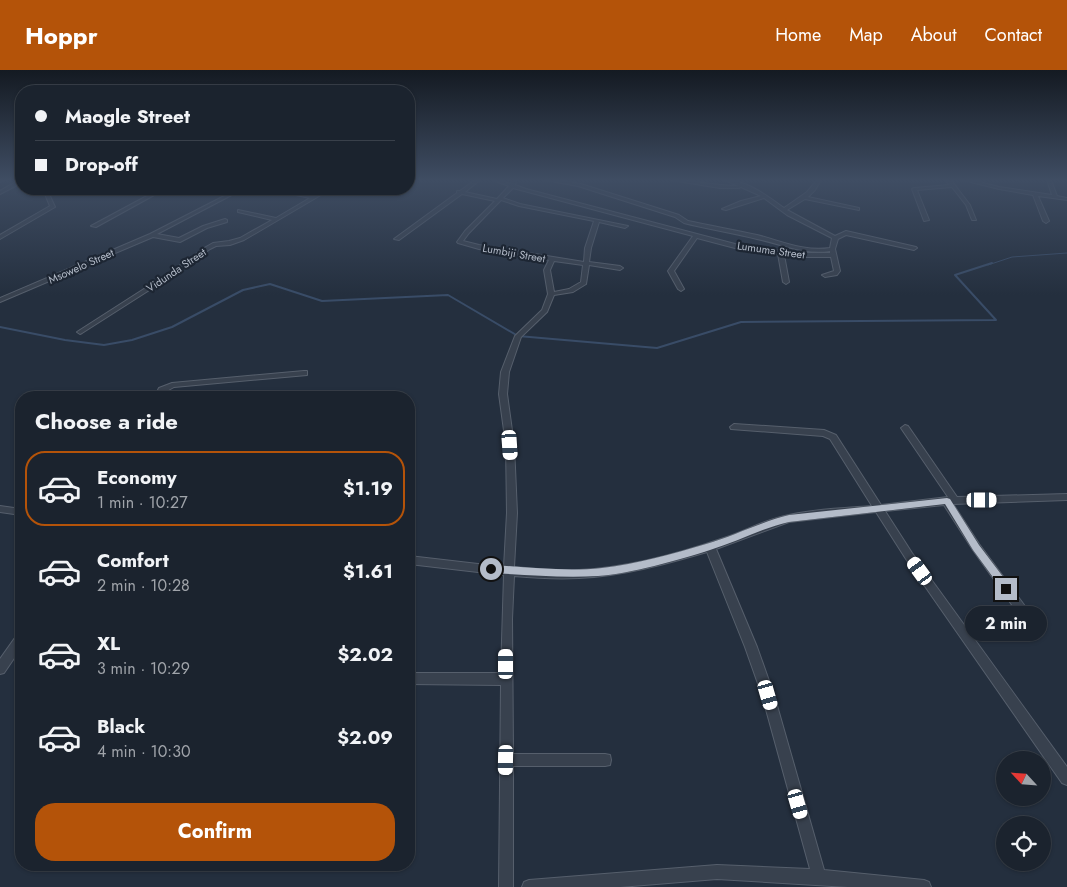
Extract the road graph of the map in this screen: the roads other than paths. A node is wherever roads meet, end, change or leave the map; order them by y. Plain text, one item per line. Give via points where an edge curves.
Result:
1 (33, 218) edge
2 (109, 218) edge
3 (183, 218) edge
4 (271, 218) edge
5 (427, 218) edge
6 (481, 218) edge
7 (583, 218) edge
8 (628, 218) edge
9 (680, 218) edge
10 (800, 218) edge
11 (275, 219) joint
12 (225, 221) dead end
13 (597, 221) junction
14 (94, 226) dead end
15 (625, 226) dead end
16 (152, 234) junction
17 (696, 236) junction
18 (0, 237) edge
19 (397, 239) dead end
20 (835, 239) junction
21 (914, 248) dead end
22 (833, 252) junction
23 (781, 254) junction
24 (552, 259) junction
25 (586, 263) junction
26 (620, 268) dead end
27 (825, 275) dead end
28 (786, 282) dead end
29 (680, 288) dead end
30 (551, 294) junction
31 (0, 300) edge
32 (80, 332) dead end
33 (304, 374) dead end
34 (161, 391) edge
35 (734, 427) dead end
36 (905, 428) dead end
37 (1067, 497) edge
38 (951, 500) junction
39 (878, 507) junction
40 (0, 509) edge
41 (15, 511) edge
42 (710, 547) junction
43 (415, 561) edge
44 (511, 571) junction
45 (1026, 616) dead end
46 (15, 648) edge
47 (0, 669) edge
48 (415, 679) edge
49 (506, 679) junction
50 (506, 760) junction
51 (605, 760) dead end
52 (1067, 778) edge
53 (819, 877) junction
54 (907, 886) edge
55 (506, 887) edge
56 (529, 887) edge
57 (924, 887) edge

1 - 18 street
2 - 14 street
3 - 16 street, Msowelo Street
4 - 11 street
5 - 19 street
6 - 24 street, Lumbiji Street via 460,242
7 - 13 street
8 - 17 street, Lumuma Street
9 - 22 street via 793,248
10 - 20 street
11 - 32 street, Vidunda Street via 237,241 208,248
12 - 16 street via 180,240
13 - 15 street
13 - 25 street
16 - 31 street, Msowelo Street
17 - 23 street, Lumuma Street
17 - 29 street via 672,268
20 - 21 street via 846,233
20 - 22 street
22 - 23 street, Lumuma Street via 817,256
22 - 27 street via 837,271
23 - 28 street
24 - 25 street, Lumbiji Street
24 - 30 street via 547,270
25 - 26 street
25 - 30 street via 582,285 571,291
30 - 44 street via 545,311 518,336 505,372 503,394 512,471
33 - 34 street via 172,385
35 - 39 street via 824,433 833,437
36 - 38 street
37 - 38 street
38 - 39 street
38 - 45 street via 976,547
39 - 42 street via 789,518
39 - 52 street via 909,556
40 - 41 street
42 - 44 street via 600,572
42 - 53 street via 768,695
43 - 44 street
44 - 49 street
46 - 47 street
48 - 49 street
49 - 50 street
50 - 51 street
50 - 55 street
53 - 54 street
53 - 56 street via 717,872
54 - 57 street

